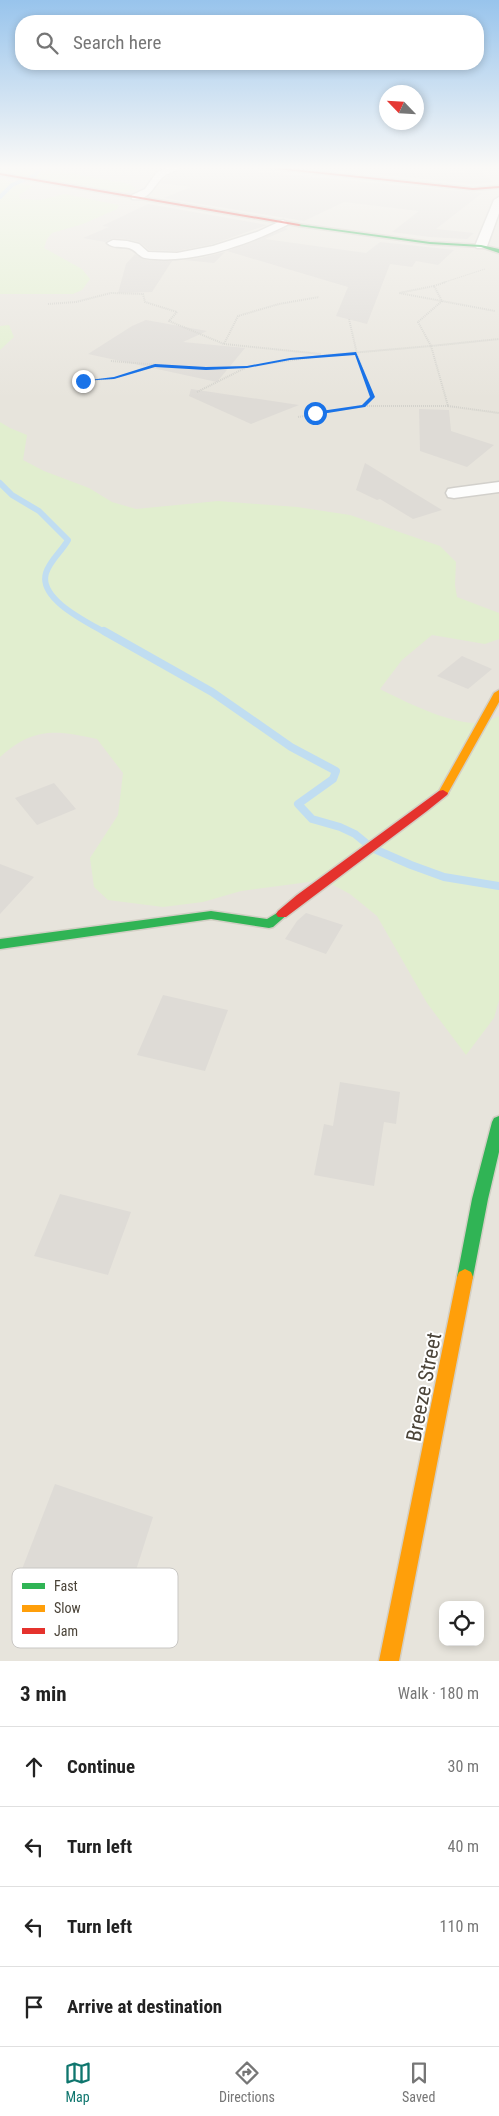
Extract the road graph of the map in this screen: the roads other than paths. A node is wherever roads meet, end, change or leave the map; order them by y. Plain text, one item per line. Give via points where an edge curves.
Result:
1 (117, 244) edge
2 (236, 244) edge
3 (439, 244) edge
4 (482, 246) joint
5 (499, 252) edge
6 (499, 487) edge
7 (454, 493) dead end
8 (499, 694) edge
9 (0, 944) edge
10 (499, 1122) edge
11 (389, 1661) edge

1 - 2 street via 140,247 144,255 177,256
3 - 4 street
4 - 5 street
6 - 7 street
8 - 9 street via 446,791 269,924 211,915
10 - 11 street, Breeze Street via 480,1200

